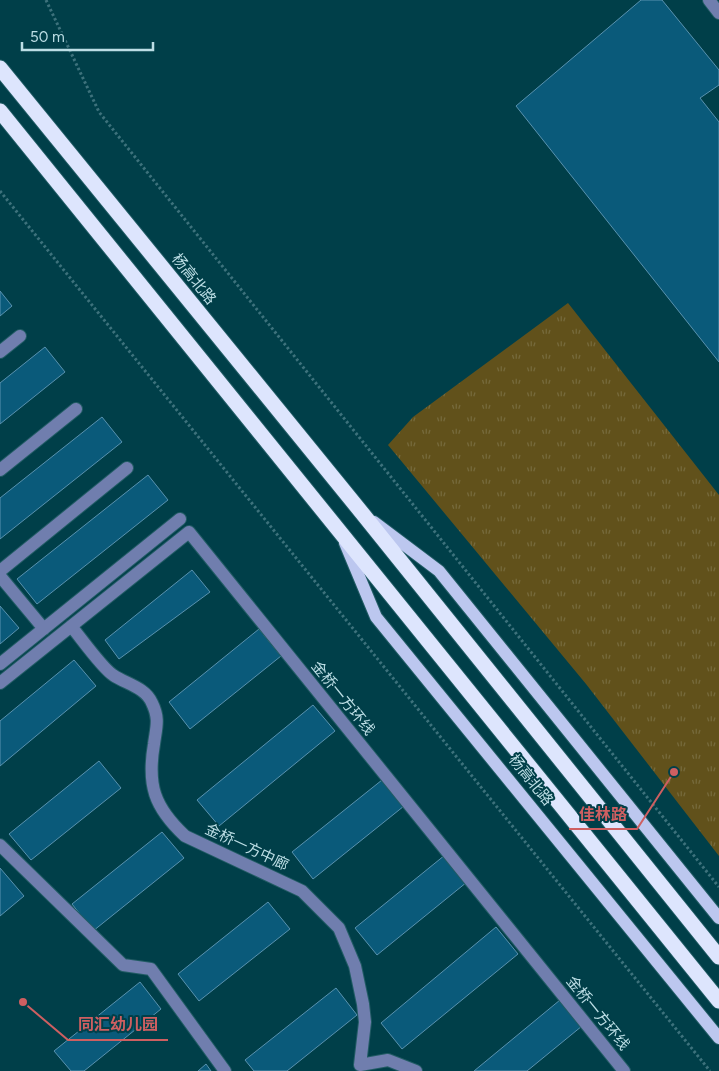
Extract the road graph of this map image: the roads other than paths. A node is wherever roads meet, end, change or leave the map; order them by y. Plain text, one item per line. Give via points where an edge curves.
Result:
1 (709, 0) edge
2 (719, 13) edge
3 (0, 68) edge
4 (0, 111) edge
5 (20, 336) dead end
6 (0, 352) edge
7 (76, 409) dead end
8 (127, 468) dead end
9 (0, 470) edge
10 (362, 513) junction
11 (180, 519) dead end
12 (340, 531) junction
13 (0, 571) edge
14 (0, 576) edge
15 (71, 626) junction
16 (44, 629) junction
17 (0, 664) edge
18 (0, 683) edge
19 (0, 845) edge
20 (719, 918) edge
21 (719, 957) edge
22 (719, 1002) edge
23 (719, 1038) edge
24 (225, 1071) edge
25 (416, 1071) edge
26 (624, 1071) edge

1 - 2 street
3 - 10 highway, 杨高北路
4 - 12 highway, 杨高北路
5 - 6 street
7 - 9 street
8 - 13 street
10 - 20 main road, 杨高北路 via 440,571
10 - 21 highway, 杨高北路
11 - 16 street
12 - 22 highway, 杨高北路
12 - 23 main road, 杨高北路 via 376,617
14 - 16 street
15 - 18 street, 金桥一方环线
15 - 25 street, 金桥一方中廊 via 112,675 142,690 152,701 158,719 151,773 156,799 169,821 185,836 302,891 339,928 355,966 363,1004 365,1022 360,1065 388,1060
15 - 26 street, 金桥一方环线 via 189,532
16 - 17 street
19 - 24 street via 122,964 151,969

